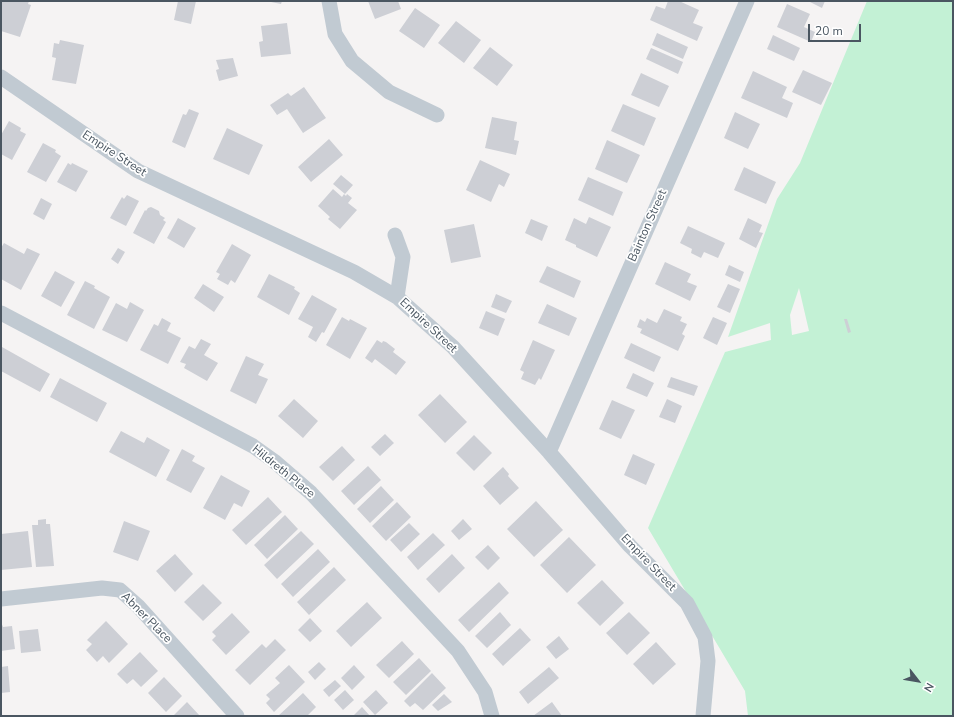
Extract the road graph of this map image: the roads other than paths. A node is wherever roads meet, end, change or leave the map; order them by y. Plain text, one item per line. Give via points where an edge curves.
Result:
1 (329, 1) edge
2 (747, 1) edge
3 (1, 77) edge
4 (437, 114) dead end
5 (395, 235) dead end
6 (397, 297) junction
7 (1, 313) edge
8 (549, 452) junction
9 (1, 600) edge
10 (237, 716) edge
11 (492, 716) edge
12 (703, 716) edge

1 - 4 street via 335,34 352,61 389,92
2 - 8 street, Bainton Street
3 - 6 street, Empire Street via 138,171 354,272
5 - 6 street via 403,257
6 - 8 street, Empire Street via 453,347
7 - 11 street, Hildreth Place via 253,446 274,461 311,492 458,651 485,692
8 - 12 street, Empire Street via 630,546 687,603 704,637 708,661
9 - 10 street, Abner Place via 102,588 120,590 138,606

